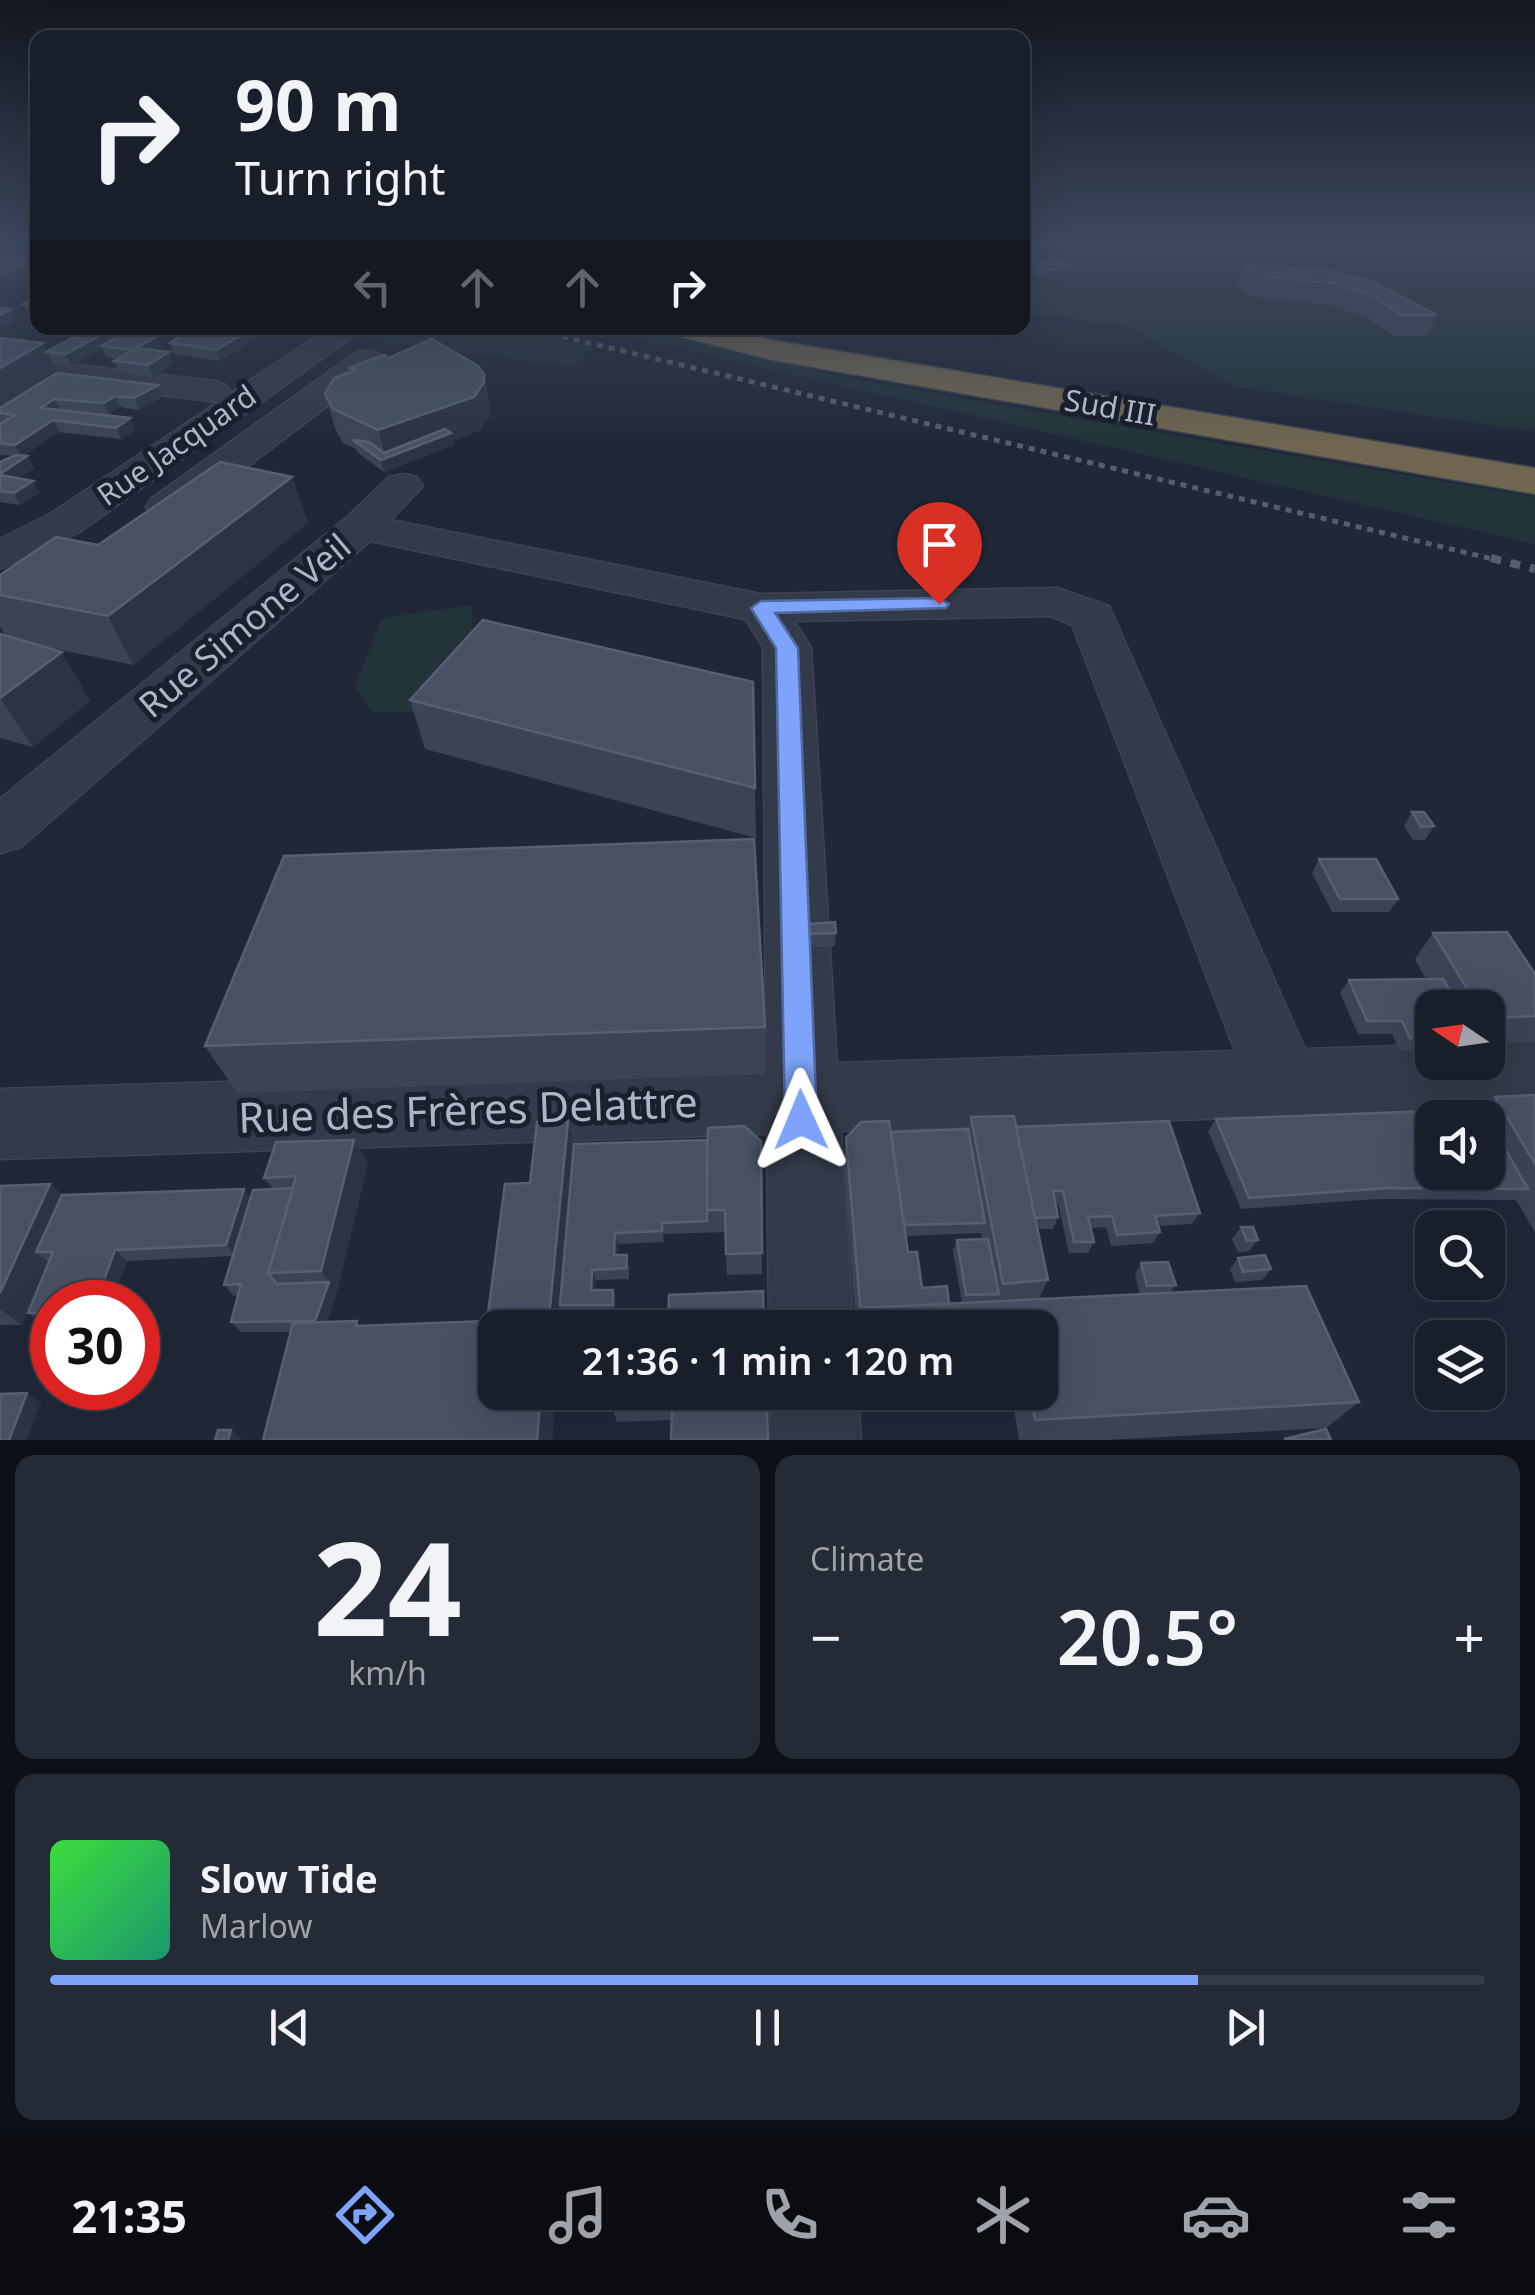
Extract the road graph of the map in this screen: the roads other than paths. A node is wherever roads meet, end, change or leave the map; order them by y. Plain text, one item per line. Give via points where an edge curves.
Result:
1 (301, 335) edge
2 (713, 335) edge
3 (826, 335) edge
4 (358, 344) edge
5 (0, 366) edge
6 (214, 392) junction
7 (1535, 455) edge
8 (1535, 481) edge
9 (404, 486) dead end
10 (0, 520) edge
11 (141, 526) edge
12 (360, 528) junction
13 (0, 556) edge
14 (761, 608) junction
15 (0, 831) edge
16 (1535, 1075) edge
17 (1284, 1084) junction
18 (801, 1101) junction
19 (0, 1124) edge
20 (810, 1310) edge
21 (815, 1410) edge
22 (816, 1440) edge

1 - 6 street
2 - 8 highway, Sud III
3 - 7 highway, Sud III
4 - 11 street via 236,456
4 - 13 street, Rue Jacquard
5 - 6 street
6 - 10 street via 46,503
9 - 12 street
12 - 14 street, Rue Simone Veil
12 - 15 street, Rue Simone Veil
14 - 17 street, Rue Simone Veil via 1057,602 1092,616
14 - 18 street via 787,648
16 - 17 street, Rue des Frères Delattre
17 - 18 street, Rue des Frères Delattre
18 - 19 street, Rue des Frères Delattre
18 - 20 street
21 - 22 street

